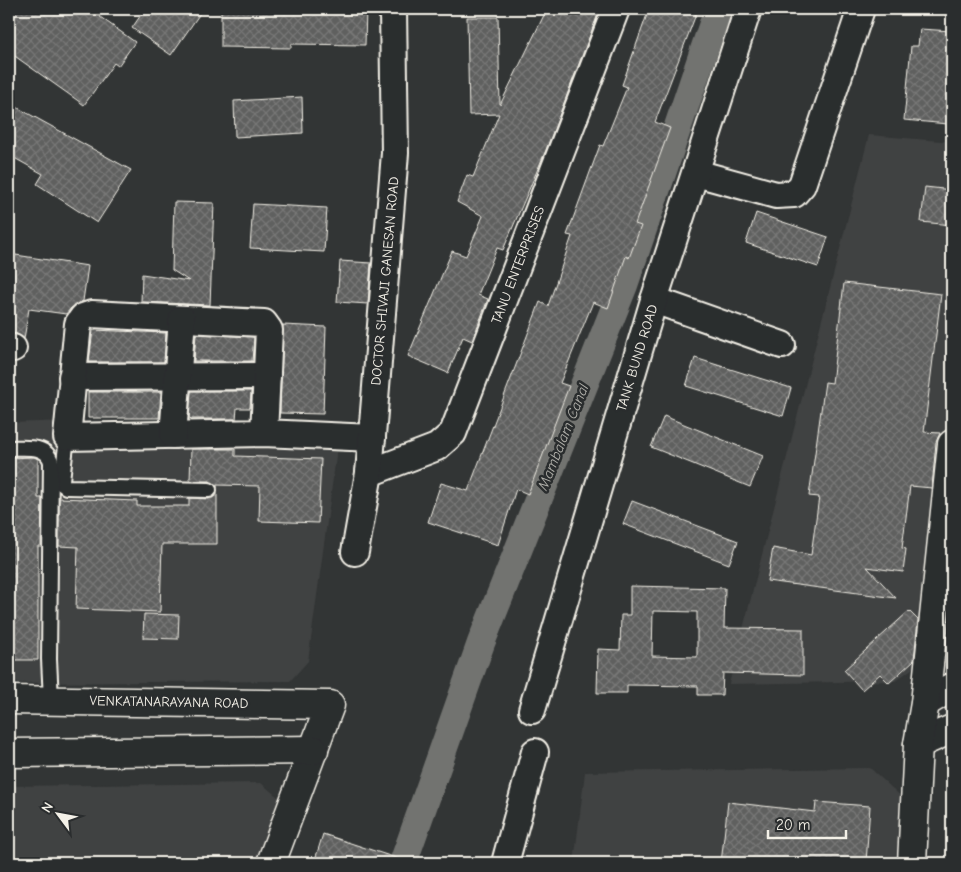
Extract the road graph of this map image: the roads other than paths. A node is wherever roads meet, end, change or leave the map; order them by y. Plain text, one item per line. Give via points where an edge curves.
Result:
1 (393, 9) edge
2 (616, 9) edge
3 (748, 9) edge
4 (860, 9) edge
5 (696, 174) junction
6 (654, 300) junction
7 (182, 319) junction
8 (782, 345) dead end
9 (178, 376) junction
10 (267, 376) junction
11 (72, 377) junction
12 (264, 432) junction
13 (173, 435) junction
14 (67, 437) junction
15 (372, 438) junction
16 (952, 444) edge
17 (9, 448) edge
18 (369, 474) junction
19 (209, 490) dead end
20 (356, 552) dead end
21 (952, 687) edge
22 (9, 700) edge
23 (52, 700) junction
24 (925, 703) junction
25 (532, 710) dead end
26 (952, 729) edge
27 (918, 744) junction
28 (314, 750) junction
29 (535, 752) dead end
30 (9, 753) edge
31 (271, 863) edge
32 (505, 863) edge
33 (912, 863) edge

1 - 15 street, DOCTOR SHIVAJI GANESAN ROAD via 396,153
2 - 18 street, TANU ENTERPRISES via 453,433 437,447
3 - 5 street, TANK BUND ROAD
4 - 5 street via 802,185 794,194 776,195
5 - 6 street, TANK BUND ROAD
6 - 8 street
6 - 25 street, TANK BUND ROAD
7 - 9 street
7 - 10 street via 264,323 269,330
7 - 11 street via 92,314 83,317 78,324
9 - 10 street
9 - 11 street
9 - 13 street
10 - 12 street
11 - 14 street
12 - 13 street
12 - 15 street
13 - 14 street
14 - 19 lane via 62,480 66,487
15 - 18 street, DOCTOR SHIVAJI GANESAN ROAD
16 - 24 main road
17 - 23 lane via 44,450 51,462 49,658
18 - 20 street, DOCTOR SHIVAJI GANESAN ROAD
21 - 24 main road
22 - 23 main road, VENKATANARAYANA ROAD
23 - 28 main road, VENKATANARAYANA ROAD via 330,705
24 - 27 main road
26 - 27 main road
27 - 33 main road
28 - 30 main road
28 - 31 main road
29 - 32 street

